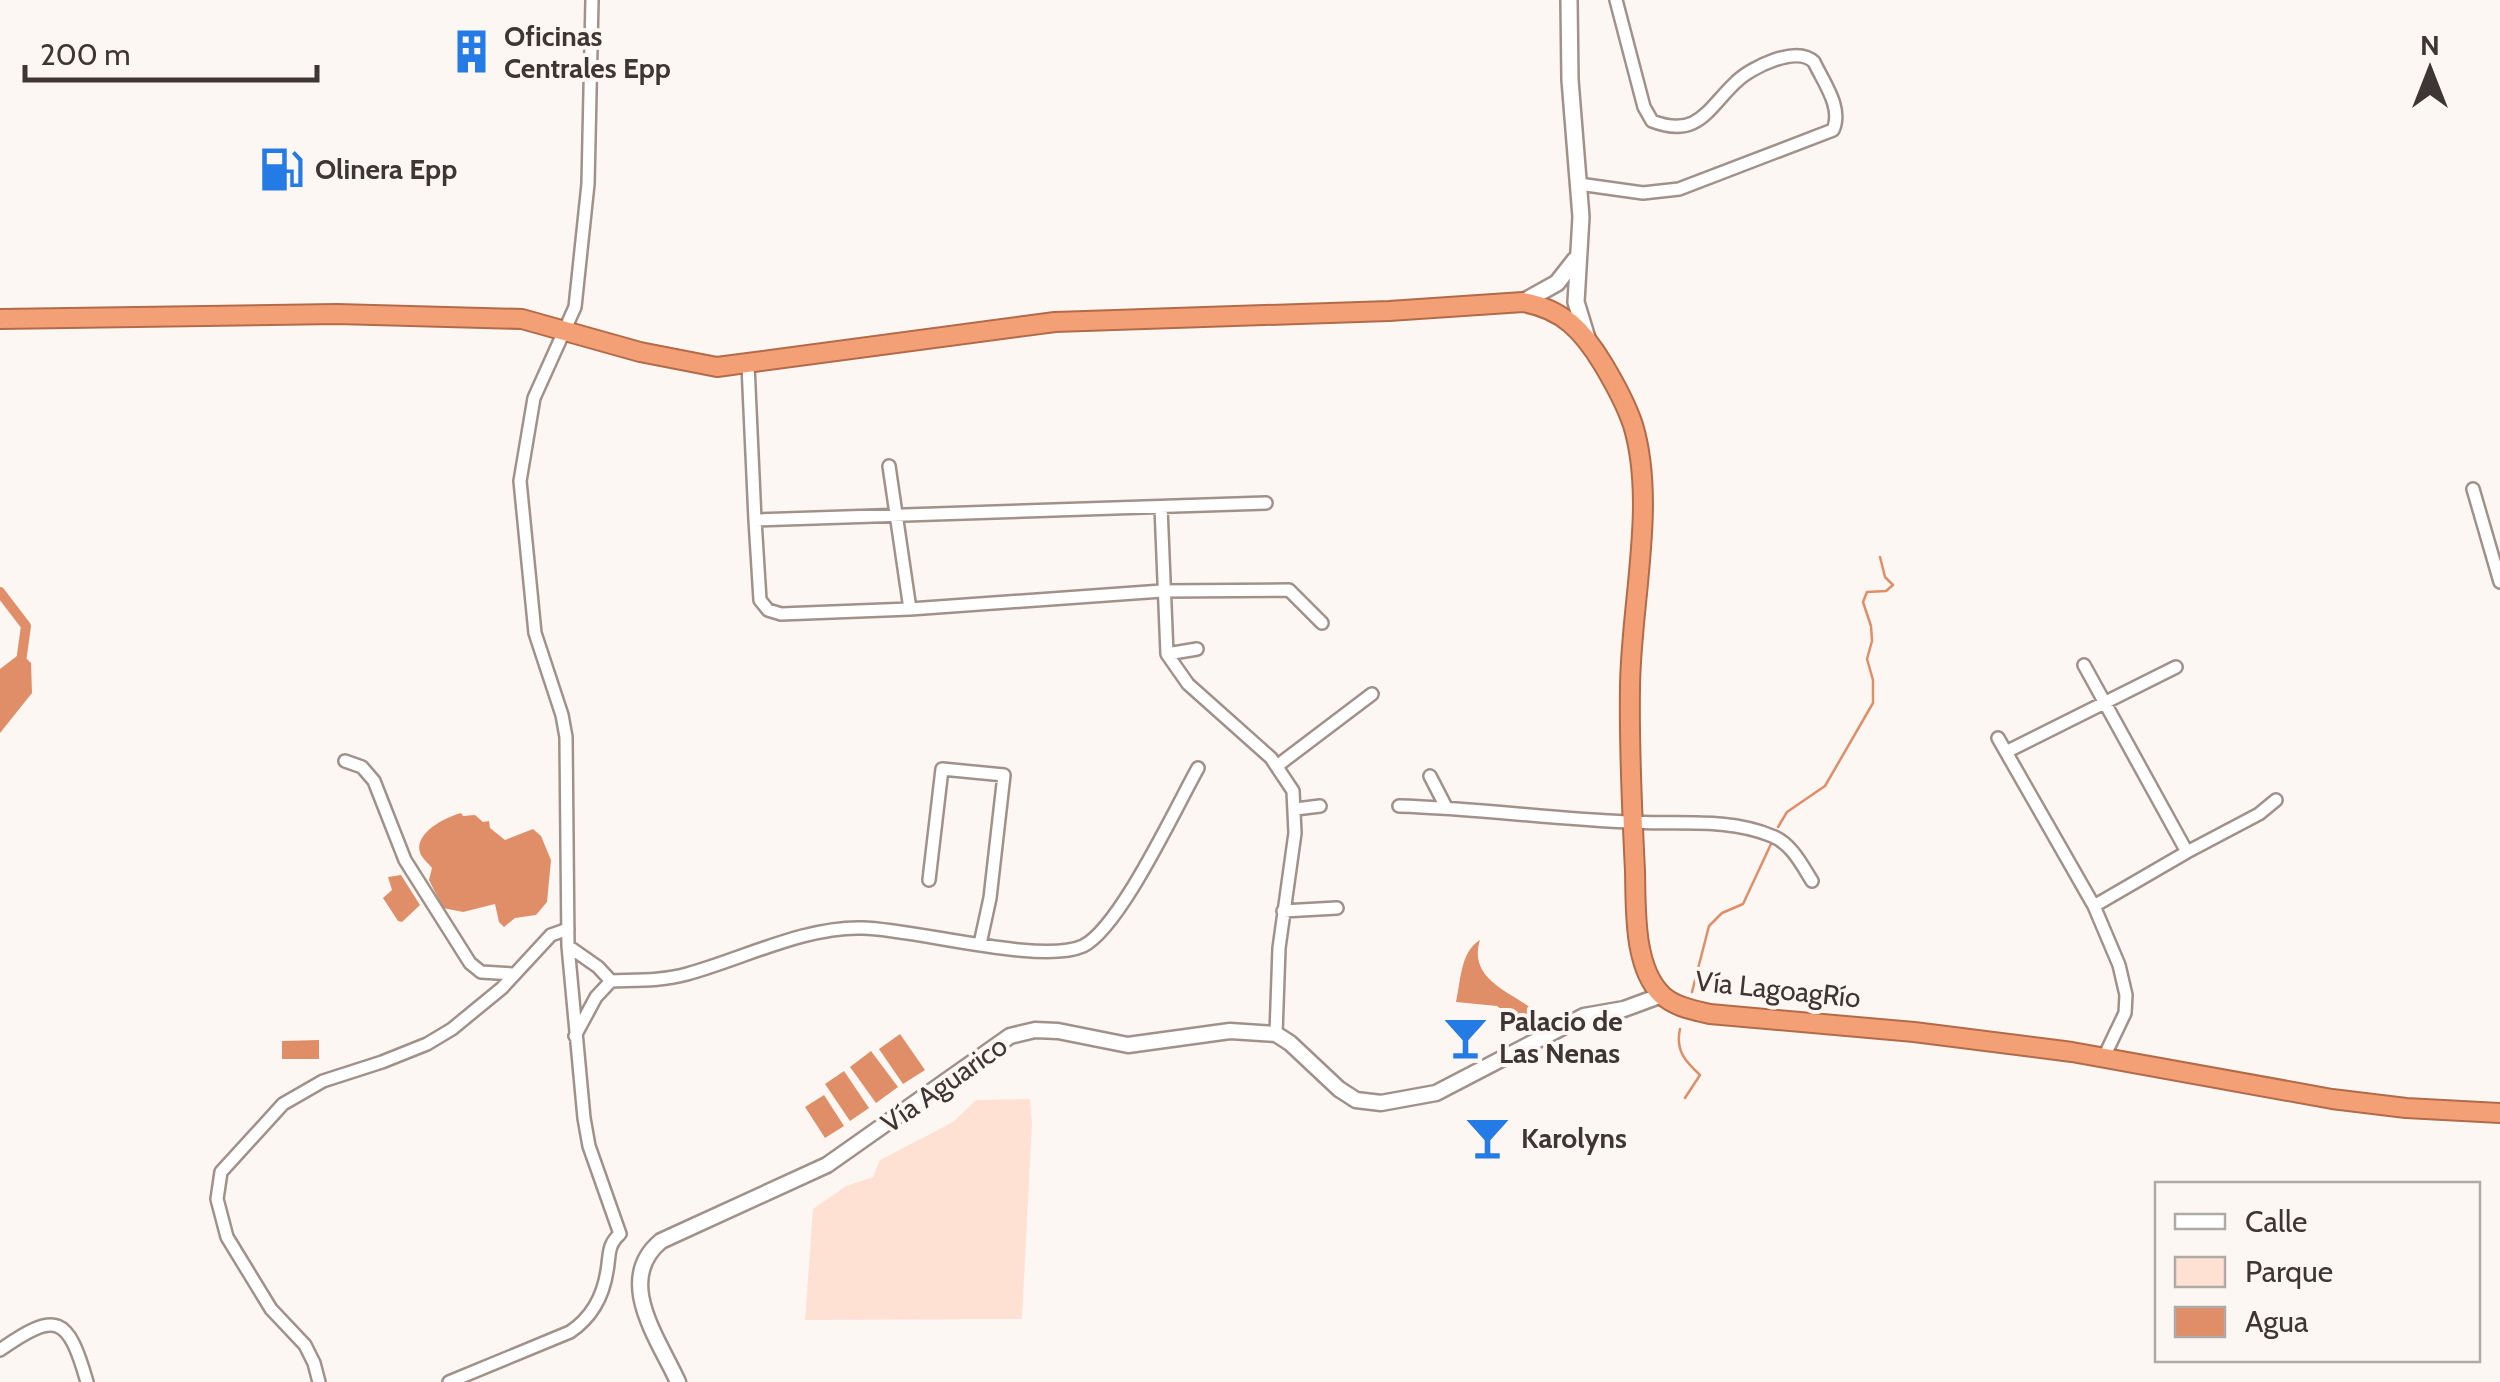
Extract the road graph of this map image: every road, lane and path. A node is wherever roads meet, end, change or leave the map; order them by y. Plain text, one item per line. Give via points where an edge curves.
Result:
1 (592, 0) edge
2 (1568, 0) edge
3 (1616, 0) edge
4 (1579, 184) junction
5 (1578, 256) junction
6 (1523, 302) junction
7 (0, 319) edge
8 (565, 331) junction
9 (1587, 338) junction
10 (748, 365) junction
11 (889, 466) dead end
12 (2473, 489) dead end
13 (1266, 503) dead end
14 (1161, 508) junction
15 (897, 514) junction
16 (755, 520) junction
17 (2500, 582) edge
18 (1162, 591) junction
19 (910, 609) junction
20 (1322, 624) dead end
21 (1197, 650) dead end
22 (1166, 654) junction
23 (2084, 664) dead end
24 (2176, 667) dead end
25 (1372, 694) dead end
26 (2106, 702) junction
27 (1998, 738) dead end
28 (2006, 752) junction
29 (345, 761) dead end
30 (1278, 766) junction
31 (1198, 768) dead end
32 (1430, 776) dead end
33 (2276, 800) dead end
34 (1320, 806) dead end
35 (1400, 806) dead end
36 (1446, 807) junction
37 (1296, 809) junction
38 (1632, 823) junction
39 (2187, 852) junction
40 (929, 880) dead end
41 (1812, 881) dead end
42 (2094, 906) junction
43 (1337, 908) dead end
44 (1282, 911) junction
45 (568, 929) junction
46 (980, 944) junction
47 (568, 946) junction
48 (513, 974) junction
49 (611, 981) junction
50 (1662, 994) junction
51 (1276, 1034) junction
52 (575, 1036) junction
53 (2103, 1059) junction
54 (2500, 1113) edge
55 (0, 1350) edge
56 (88, 1382) edge
57 (319, 1382) edge
58 (449, 1382) edge
59 (678, 1382) edge

1 - 8 street via 588,184 576,306
2 - 4 main road
3 - 4 street via 1652,120 1688,126 1740,78 1800,55 1814,62 1837,110 1836,125 1679,190 1643,193
4 - 5 main road
5 - 6 main road via 1557,283
5 - 9 main road via 1576,302
6 - 9 highway via 1559,314
6 - 10 highway via 1055,322
7 - 8 highway via 418,316 522,319
8 - 10 highway via 694,364
8 - 45 street via 534,398 520,481 535,633 566,737
9 - 38 highway, Vía LagoagRío via 1627,410 1640,461
10 - 16 street
11 - 15 street
12 - 17 street
13 - 14 street
14 - 15 street
14 - 18 street
15 - 16 street
15 - 19 street
16 - 19 street via 760,600 768,610
18 - 19 street
18 - 20 street via 1290,590
18 - 22 street
21 - 22 street
22 - 30 street via 1188,684
23 - 26 street
24 - 26 street
25 - 30 street
26 - 28 street
26 - 39 street
27 - 28 street
28 - 42 street
29 - 48 street via 374,781 405,860 470,963 481,972
30 - 37 street
31 - 46 street via 1124,901 1093,939 1068,949
32 - 36 street
33 - 39 street
34 - 37 street
35 - 36 street
36 - 38 street
37 - 44 street
38 - 41 street via 1702,823 1774,836
38 - 50 highway, Vía LagoagRío via 1642,952
39 - 42 street
40 - 46 street via 942,769 1004,775
42 - 53 street via 2126,995 2125,1013
43 - 44 street
44 - 51 street
45 - 47 street
45 - 48 street via 551,935
46 - 49 street via 849,928 670,978
47 - 49 street
47 - 52 street
48 - 57 street via 472,1015 427,1044 294,1096 221,1172 218,1199 227,1236 271,1308 304,1344
49 - 52 street
50 - 51 street via 1584,1016 1436,1093 1404,1101 1356,1100
50 - 53 highway, Vía LagoagRío via 1680,1007 1710,1014 1914,1032
51 - 59 street, Vía Aguarico via 1230,1031 1128,1045 1058,1031 1010,1036 827,1165 661,1241 646,1254 642,1306
52 - 58 street via 588,1146 620,1234 610,1245 598,1301 570,1332
53 - 54 highway, Vía LagoagRío via 2332,1099
55 - 56 street via 38,1325 54,1324 76,1344

